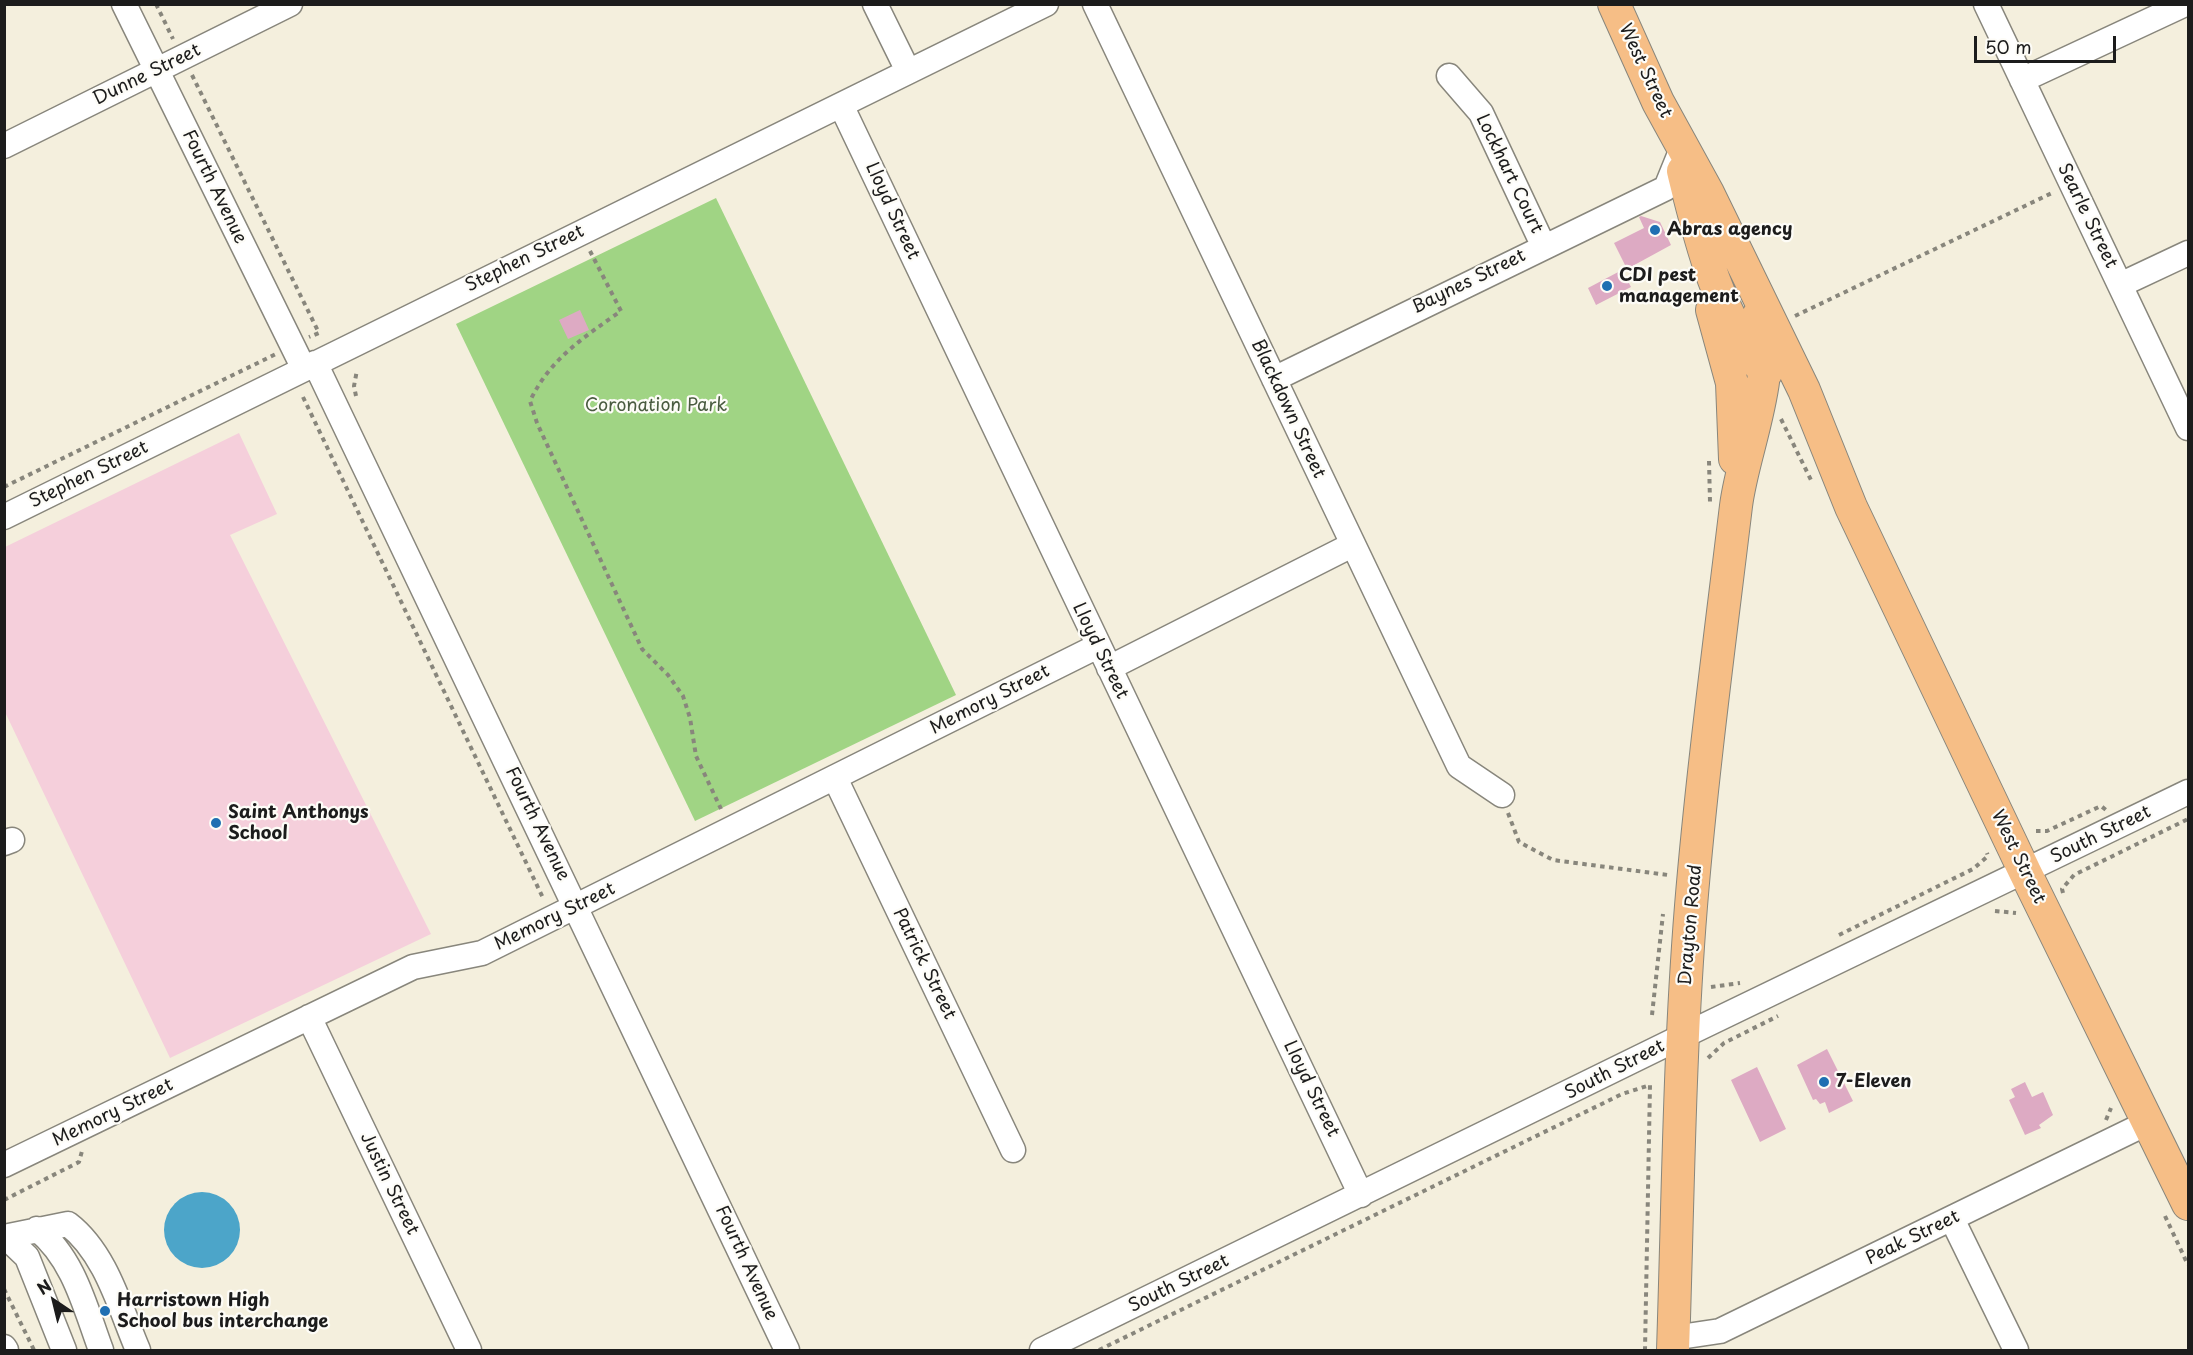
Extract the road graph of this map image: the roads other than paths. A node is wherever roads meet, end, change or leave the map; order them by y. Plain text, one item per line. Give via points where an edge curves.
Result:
1 (124, 4) edge
2 (290, 4) edge
3 (874, 4) edge
4 (1046, 4) edge
5 (1095, 4) edge
6 (1614, 4) edge
7 (1986, 4) edge
8 (2185, 4) edge
9 (157, 71) junction
10 (908, 71) junction
11 (1449, 76) dead end
12 (2022, 80) junction
13 (841, 105) junction
14 (4, 146) edge
15 (1678, 146) junction
16 (1666, 188) junction
17 (1701, 204) junction
18 (1543, 245) junction
19 (2188, 253) edge
20 (1704, 254) junction
21 (2120, 285) junction
22 (310, 366) junction
23 (1762, 369) junction
24 (1274, 379) junction
25 (2188, 428) edge
26 (1736, 501) junction
27 (1851, 507) junction
28 (4, 517) edge
29 (1352, 545) junction
30 (1098, 646) junction
31 (1109, 668) junction
32 (835, 778) junction
33 (2188, 792) edge
34 (1502, 795) road end
35 (2025, 872) junction
36 (576, 907) junction
37 (309, 1017) junction
38 (1683, 1036) junction
39 (2149, 1122) junction
40 (1013, 1150) dead end
41 (4, 1165) edge
42 (1361, 1195) junction
43 (2188, 1204) edge
44 (1952, 1219) junction
45 (37, 1229) junction
46 (5, 1237) edge
47 (1673, 1344) edge
48 (64, 1350) edge
49 (101, 1350) edge
50 (138, 1350) edge
51 (469, 1350) edge
52 (787, 1350) edge
53 (1042, 1350) edge
54 (2016, 1350) edge

1 - 9 street, Fourth Avenue
2 - 9 street, Dunne Street
3 - 10 street
4 - 10 street, Stephen Street
5 - 24 street, Blackdown Street
6 - 15 main road, West Street
7 - 12 street, Searle Street
8 - 12 street
9 - 14 street, Dunne Street
9 - 22 street, Fourth Avenue via 293,346
10 - 13 street, Stephen Street
11 - 18 street, Lockhart Court via 1481,113
12 - 21 street, Searle Street
13 - 22 street, Stephen Street
13 - 30 street, Lloyd Street
15 - 16 street
15 - 17 main road, West Street
16 - 17 street
16 - 18 street, Baynes Street
17 - 20 main road
17 - 23 main road via 1761,325 1766,345
17 - 27 main road via 1814,411
18 - 24 street, Baynes Street
19 - 21 street
20 - 23 main road via 1741,337
20 - 26 main road via 1710,303 1732,383
21 - 25 street, Searle Street
22 - 28 street, Stephen Street
22 - 36 street, Fourth Avenue
23 - 26 main road via 1758,412
23 - 27 main road via 1787,399
24 - 29 street, Blackdown Street
26 - 38 main road, Drayton Road via 1691,905
27 - 35 main road, West Street
29 - 31 street
29 - 34 street, Blackdown Street via 1459,766
30 - 31 street, Lloyd Street
30 - 32 street, Memory Street
31 - 42 street, Lloyd Street
32 - 36 street, Memory Street
32 - 40 street, Patrick Street
33 - 35 street, South Street
35 - 38 street, South Street
35 - 39 main road, West Street
36 - 37 street, Memory Street via 482,953 413,967
36 - 52 street, Fourth Avenue
37 - 41 street, Memory Street
37 - 51 street, Justin Street
38 - 42 street, South Street
38 - 47 main road, Drayton Road
39 - 43 main road, West Street
39 - 44 street, Peak Street
42 - 53 street, South Street
44 - 47 street, Peak Street via 1720,1331
44 - 54 street
45 - 46 street
45 - 49 street via 68,1262
45 - 50 street via 68,1224 84,1236
46 - 48 street via 27,1257

